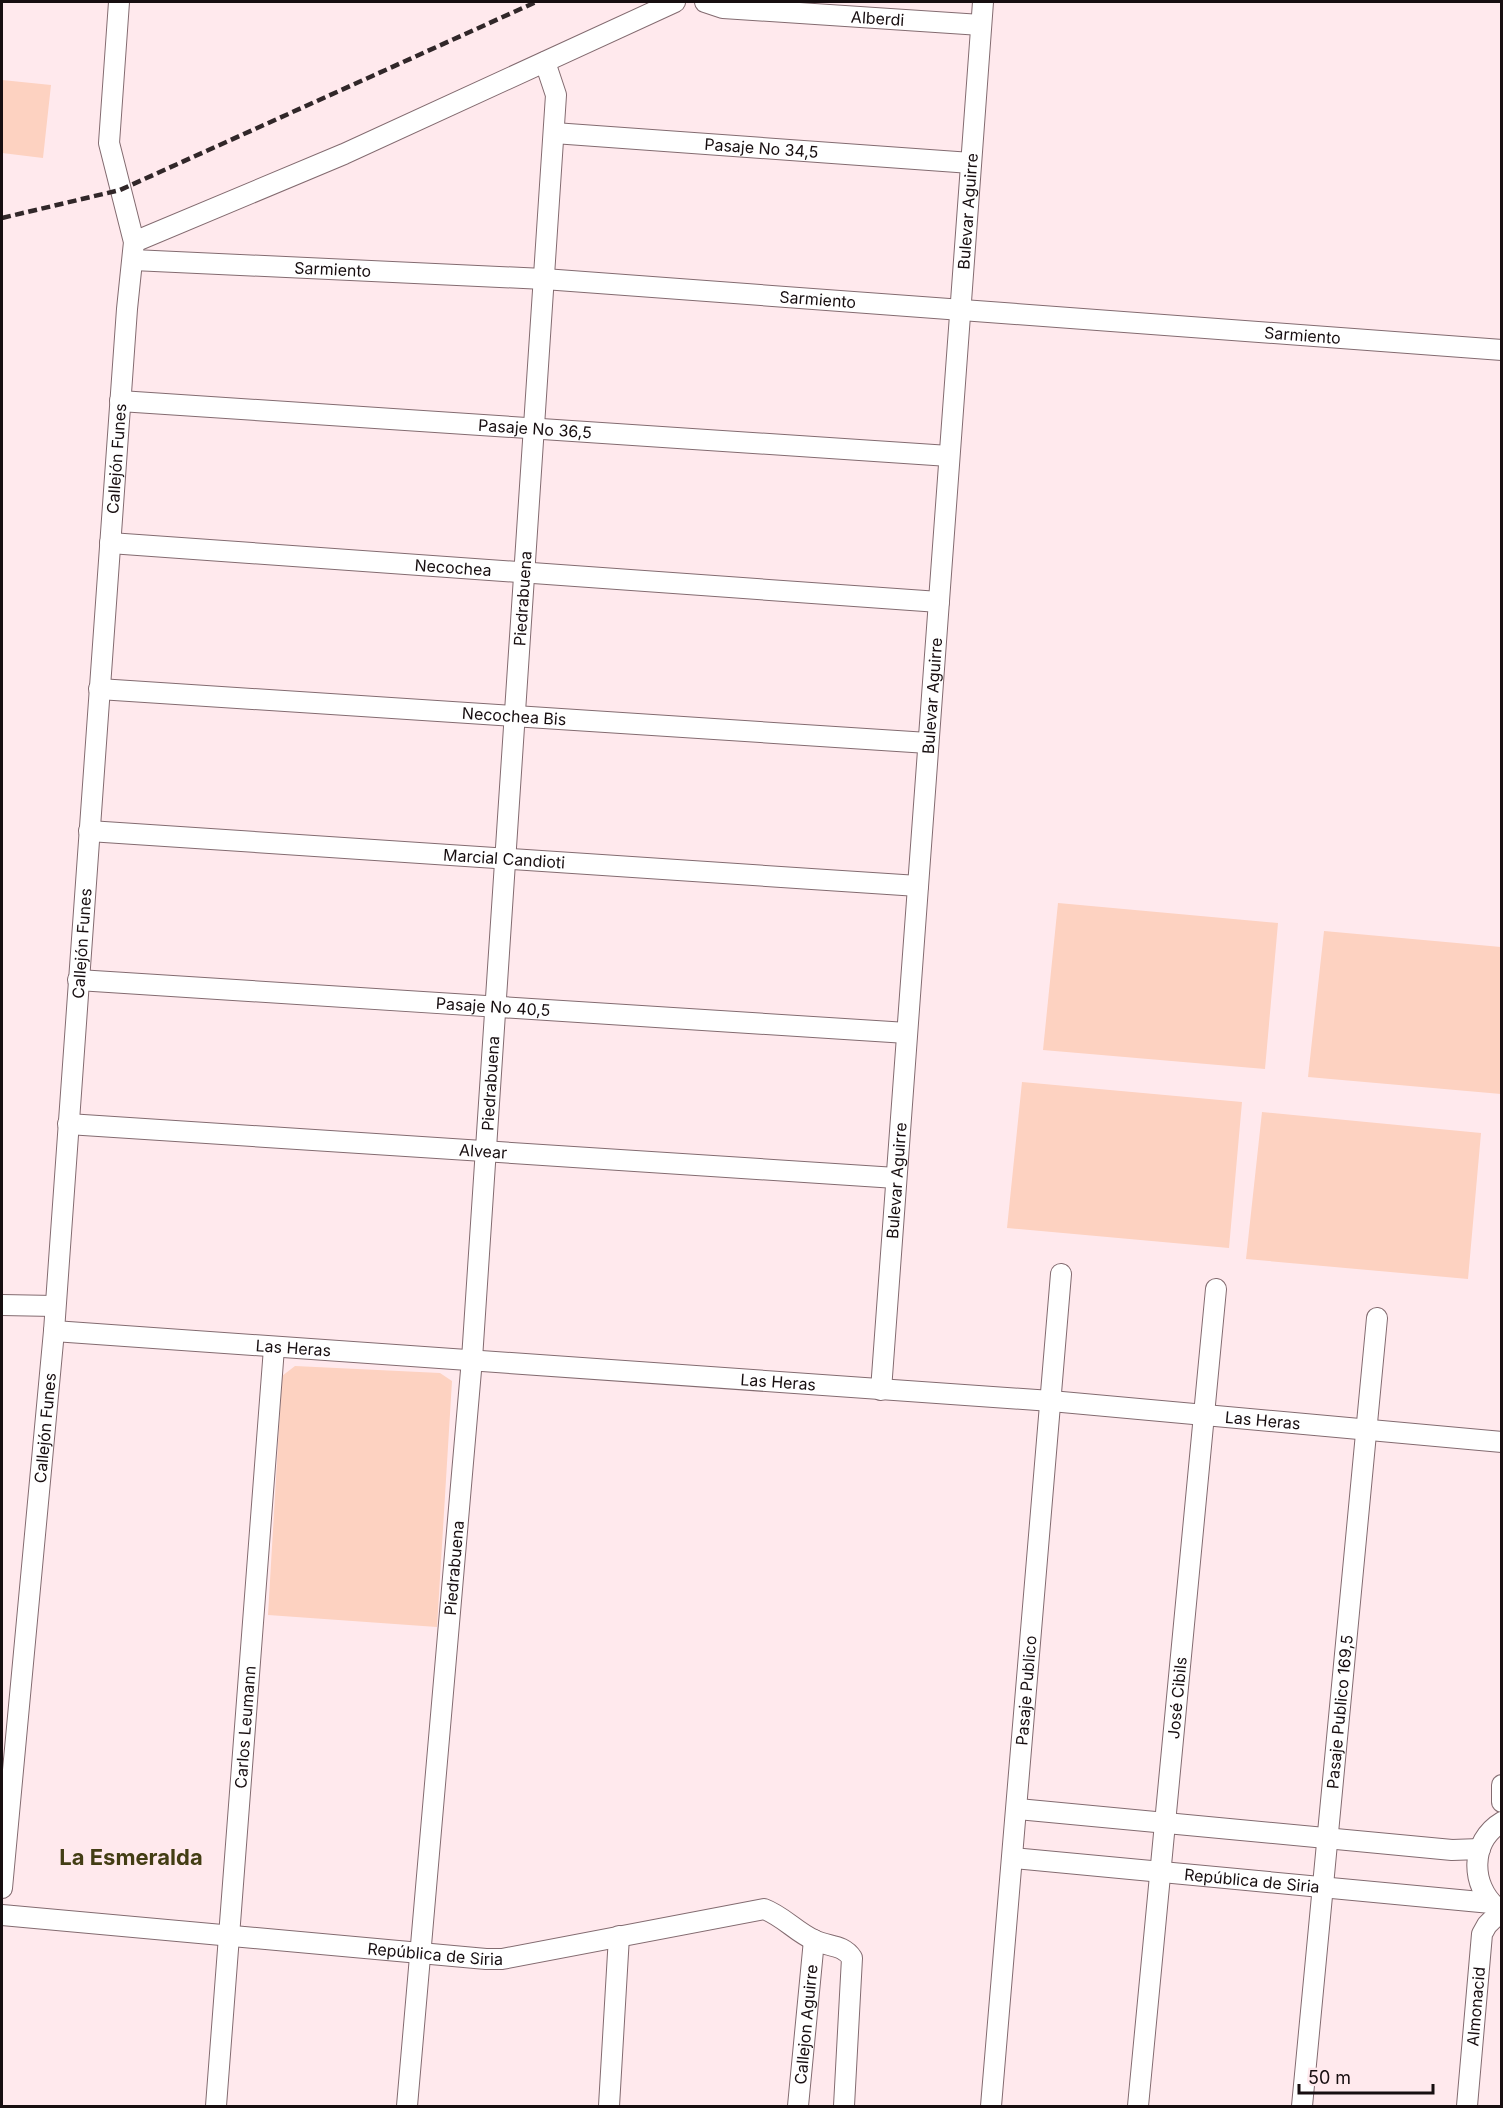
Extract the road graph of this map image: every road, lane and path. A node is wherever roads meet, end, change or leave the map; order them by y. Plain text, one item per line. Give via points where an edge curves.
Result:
1 (119, 2) edge
2 (675, 2) edge
3 (705, 2) edge
4 (982, 2) edge
5 (981, 26) junction
6 (545, 62) junction
7 (554, 133) junction
8 (971, 163) junction
9 (134, 251) junction
10 (544, 279) junction
11 (960, 309) junction
12 (1502, 350) edge
13 (120, 401) junction
14 (534, 428) junction
15 (949, 456) junction
16 (110, 543) junction
17 (525, 573) junction
18 (939, 602) junction
19 (99, 689) junction
20 (515, 716) junction
21 (928, 743) junction
22 (89, 831) junction
23 (505, 859) junction
24 (918, 886) junction
25 (78, 980) junction
26 (495, 1007) junction
27 (907, 1034) junction
28 (68, 1124) junction
29 (486, 1151) junction
30 (896, 1178) junction
31 (1061, 1274) dead end
32 (1216, 1289) dead end
33 (2, 1305) edge
34 (54, 1306) junction
35 (1377, 1318) dead end
36 (54, 1331) junction
37 (274, 1348) junction
38 (472, 1359) junction
39 (881, 1390) junction
40 (1051, 1401) junction
41 (1203, 1415) junction
42 (1366, 1430) junction
43 (1502, 1442) edge
44 (1502, 1785) edge
45 (1502, 1802) edge
46 (1018, 1809) junction
47 (1164, 1822) junction
48 (1502, 1822) edge
49 (1328, 1838) junction
50 (1479, 1849) junction
51 (1013, 1858) junction
52 (1160, 1872) junction
53 (2, 1888) edge
54 (1322, 1889) junction
55 (1498, 1908) edge
56 (2, 1915) edge
57 (231, 1935) junction
58 (620, 1936) junction
59 (814, 1940) junction
60 (419, 1953) junction
61 (216, 2106) edge
62 (407, 2106) edge
63 (609, 2106) edge
64 (798, 2106) edge
65 (844, 2106) edge
66 (991, 2106) edge
67 (1138, 2106) edge
68 (1302, 2106) edge
69 (1467, 2106) edge

1 - 9 street, Callejón Funes via 109,143
2 - 6 street
3 - 5 street, Alberdi via 723,8
4 - 5 street, Bulevar Aguirre
5 - 8 street, Bulevar Aguirre
6 - 7 street, Piedrabuena via 556,95
6 - 9 street
7 - 8 street, Pasaje No 34,5
7 - 10 street, Piedrabuena
8 - 11 street, Bulevar Aguirre
9 - 10 street, Sarmiento
9 - 13 street, Callejón Funes
10 - 11 street, Sarmiento
10 - 14 street, Piedrabuena
11 - 12 street, Sarmiento
11 - 15 street, Bulevar Aguirre
13 - 14 street, Pasaje No 36,5
13 - 16 street, Callejón Funes
14 - 15 street, Pasaje No 36,5
14 - 17 street, Piedrabuena
15 - 18 street, Bulevar Aguirre
16 - 17 street, Necochea
16 - 19 street, Callejón Funes
17 - 18 street, Necochea
17 - 20 street, Piedrabuena
18 - 21 street, Bulevar Aguirre
19 - 20 street, Necochea Bis
19 - 22 street, Callejón Funes
20 - 21 street, Necochea Bis
20 - 23 street, Piedrabuena
21 - 24 street, Bulevar Aguirre
22 - 23 street, Marcial Candioti
22 - 25 street, Callejón Funes
23 - 24 street, Marcial Candioti
23 - 26 street, Piedrabuena
24 - 27 street, Bulevar Aguirre
25 - 26 street, Pasaje No 40,5
25 - 28 street, Callejón Funes
26 - 27 street, Pasaje No 40,5
26 - 29 street, Piedrabuena
27 - 30 street, Bulevar Aguirre
28 - 29 street, Alvear
28 - 34 street, Callejón Funes
29 - 30 street, Alvear
29 - 38 street, Piedrabuena
30 - 39 street, Bulevar Aguirre
31 - 40 street, Pasaje Publico
32 - 41 street, José Cibils
33 - 34 street
34 - 36 street, Callejón Funes
35 - 42 street, Pasaje Publico 169,5
36 - 37 street, Las Heras
36 - 53 street, Callejón Funes
37 - 38 street, Las Heras
37 - 57 street, Carlos Leumann
38 - 39 street, Las Heras
38 - 60 street, Piedrabuena
39 - 40 street, Las Heras
40 - 41 street, Las Heras
40 - 46 street, Pasaje Publico
41 - 42 street, Las Heras
41 - 47 street, José Cibils
42 - 43 street, Las Heras
42 - 49 street, Pasaje Publico 169,5
44 - 45 street
46 - 47 street
46 - 51 street, Pasaje Publico
47 - 49 street
47 - 52 street, José Cibils
48 - 50 street
49 - 50 street
49 - 54 street, Pasaje Publico 169,5
50 - 55 street via 1478,1879
51 - 52 street, República de Siria
51 - 66 street, Pasaje Publico
52 - 54 street, República de Siria
52 - 67 street, José Cibils
54 - 55 street, República de Siria
54 - 68 street, Pasaje Publico 169,5
55 - 69 street, Almonacid via 1482,1934
56 - 57 street, República de Siria
57 - 60 street, República de Siria
57 - 61 street, Carlos Leumann
58 - 59 street, República de Siria via 764,1909
58 - 60 street, República de Siria via 502,1959
58 - 63 street
59 - 64 street, Callejon Aguirre
59 - 65 street, República de Siria via 847,1950 852,1958
60 - 62 street, Piedrabuena

